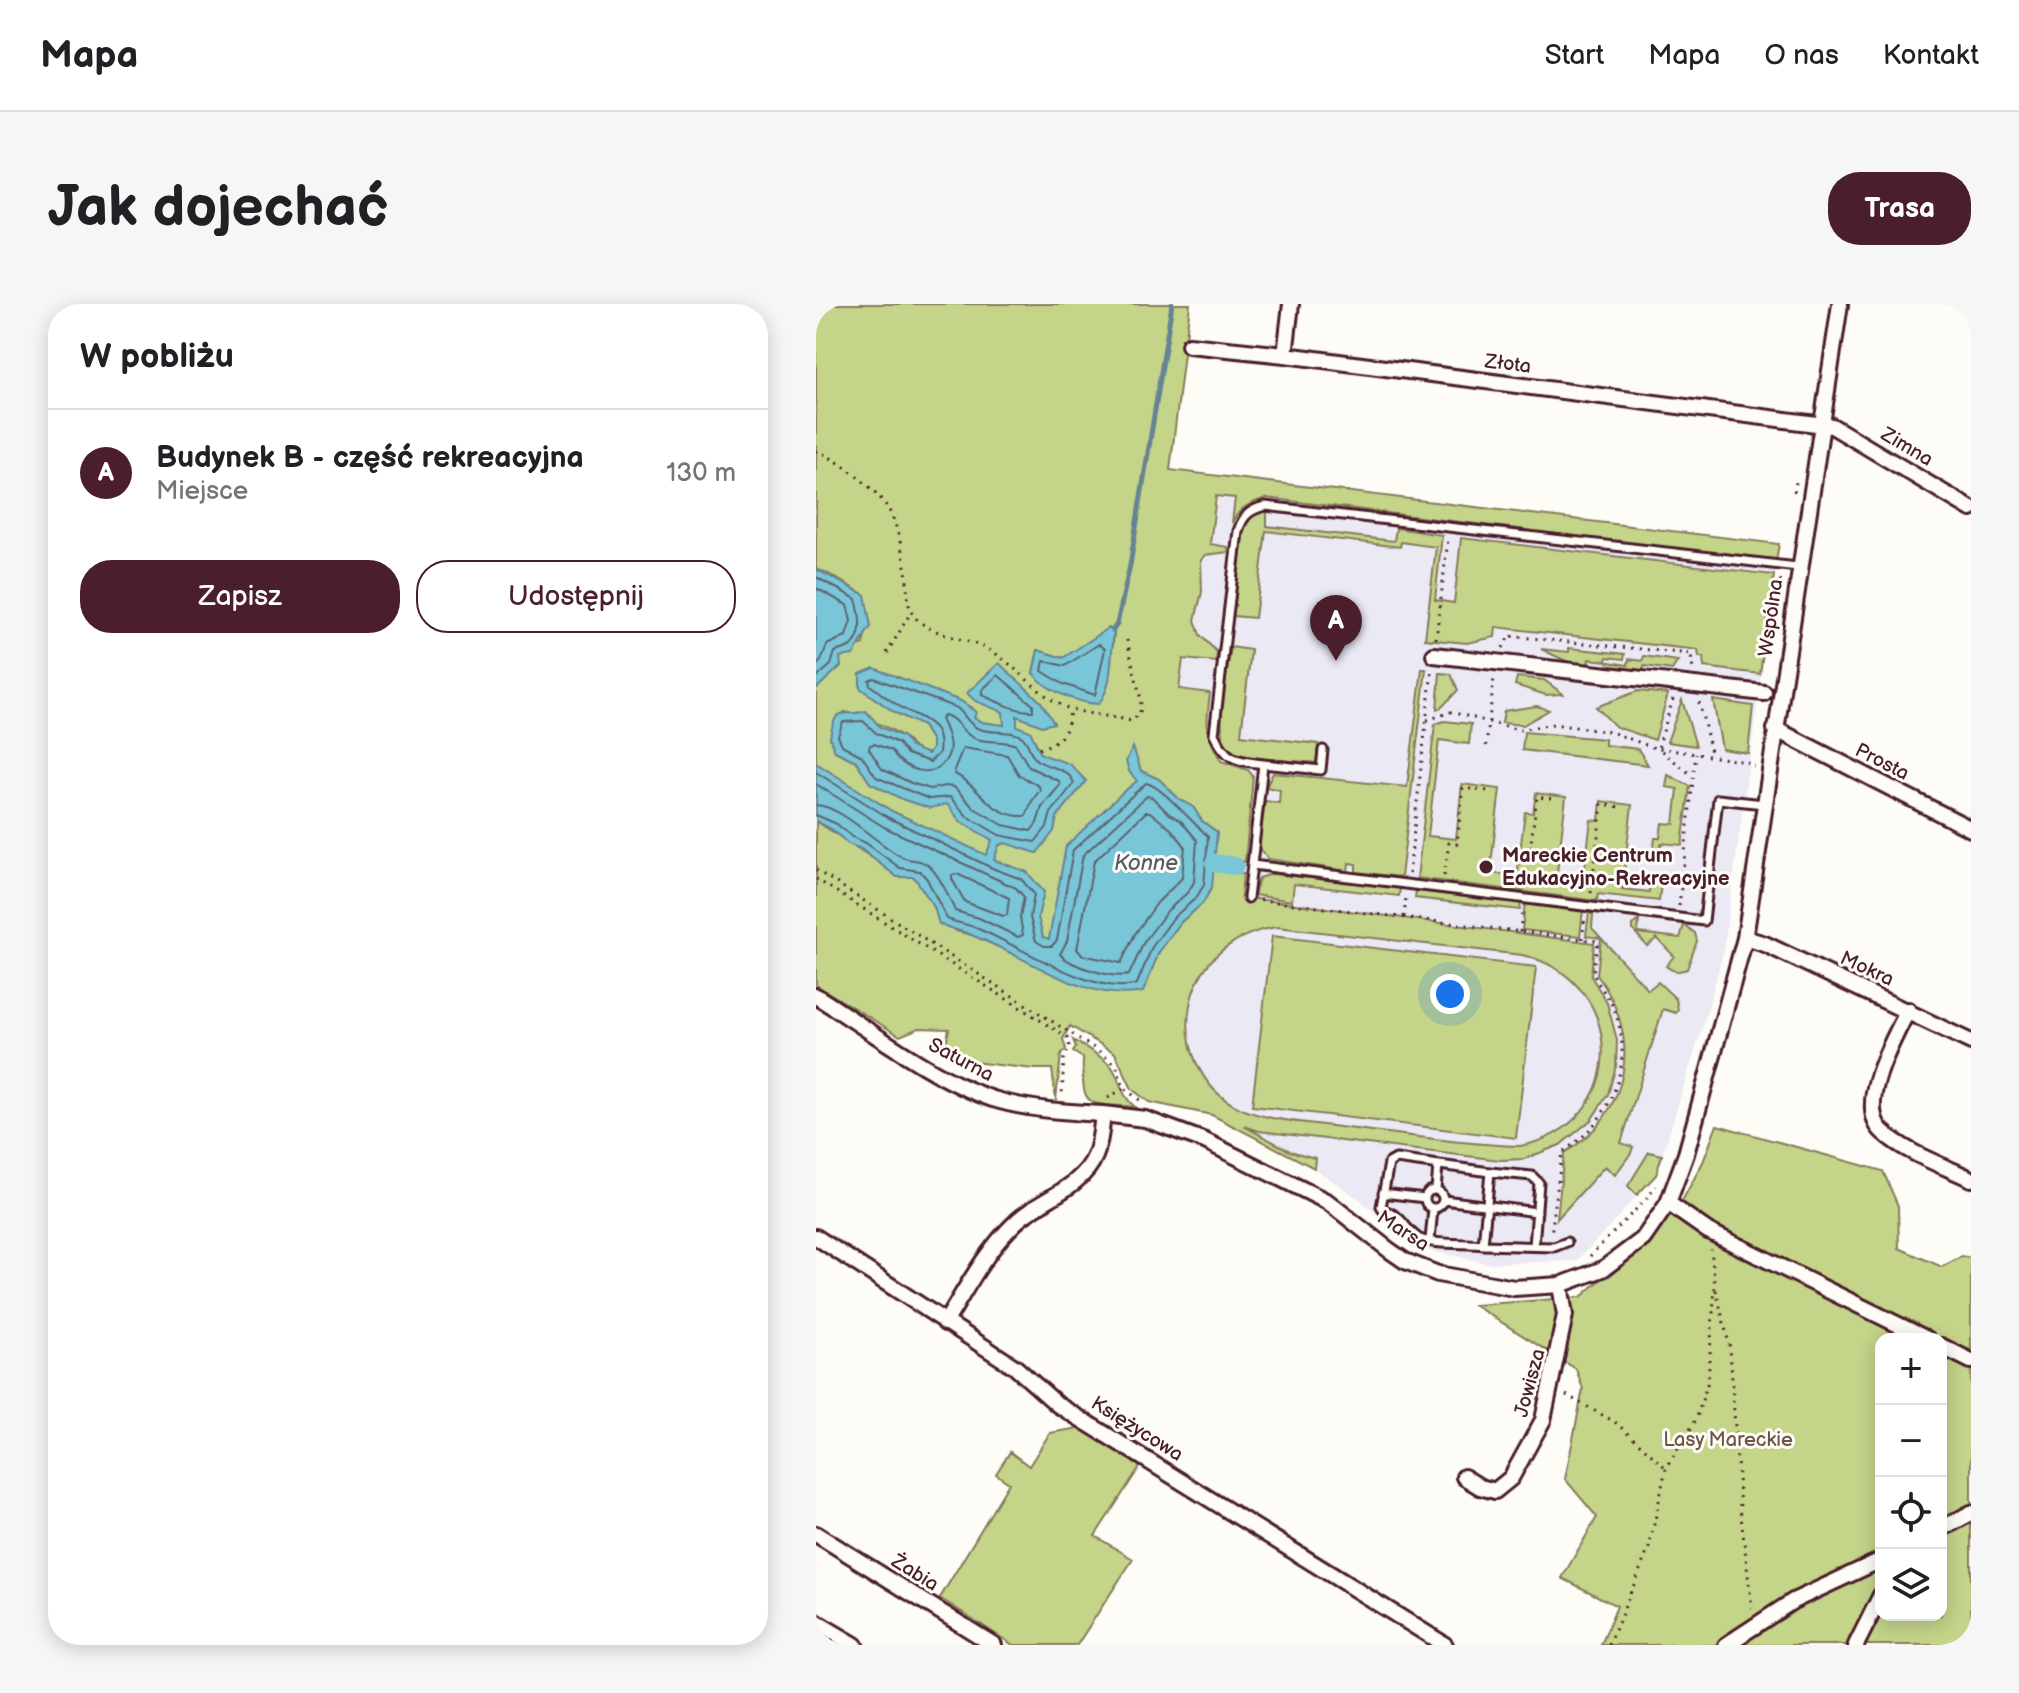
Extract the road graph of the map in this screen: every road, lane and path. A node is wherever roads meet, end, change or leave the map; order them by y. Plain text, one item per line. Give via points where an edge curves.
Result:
1 (1291, 304) edge
2 (1840, 304) edge
3 (1189, 345) dead end
4 (1285, 355) junction
5 (1820, 424) junction
6 (816, 451) edge
7 (1971, 509) edge
8 (1449, 528) junction
9 (1798, 567) junction
10 (911, 612) junction
11 (1126, 636) dead end
12 (887, 653) dead end
13 (1434, 655) junction
14 (1496, 663) junction
15 (1678, 683) junction
16 (1764, 693) dead end
17 (1070, 709) junction
18 (1426, 720) junction
19 (1488, 723) junction
20 (1775, 729) junction
21 (1486, 746) dead end
22 (1658, 748) junction
23 (1039, 749) dead end
24 (1323, 750) dead end
25 (1696, 753) junction
26 (1263, 764) junction
27 (1754, 766) dead end
28 (1693, 776) junction
29 (1490, 791) dead end
30 (1556, 799) dead end
31 (1764, 804) junction
32 (1620, 807) dead end
33 (1971, 829) edge
34 (1252, 865) junction
35 (816, 870) edge
36 (816, 879) edge
37 (1408, 883) junction
38 (1443, 888) junction
39 (1248, 898) joint
40 (1524, 898) junction
41 (1588, 905) junction
42 (1404, 917) junction
43 (1678, 917) junction
44 (1520, 932) junction
45 (1745, 938) junction
46 (1582, 939) junction
47 (816, 996) edge
48 (1908, 1010) junction
49 (1971, 1042) edge
50 (1063, 1100) dead end
51 (1148, 1106) dead end
52 (1103, 1114) junction
53 (1438, 1165) junction
54 (1490, 1172) junction
55 (1661, 1178) dead end
56 (1971, 1179) edge
57 (1436, 1190) junction
58 (1383, 1193) junction
59 (1425, 1198) junction
60 (1444, 1200) junction
61 (1668, 1203) junction
62 (1487, 1205) junction
63 (1433, 1209) junction
64 (1537, 1212) junction
65 (1708, 1231) junction
66 (816, 1237) edge
67 (1430, 1240) junction
68 (1567, 1242) dead end
69 (1483, 1245) junction
70 (1534, 1246) junction
71 (1550, 1247) junction
72 (1587, 1258) dead end
73 (1560, 1285) junction
74 (1715, 1286) junction
75 (945, 1323) junction
76 (1915, 1333) edge
77 (1947, 1349) edge
78 (1971, 1361) edge
79 (1551, 1390) junction
80 (1666, 1468) junction
81 (1464, 1477) dead end
82 (1971, 1513) edge
83 (1947, 1526) edge
84 (816, 1534) edge
85 (1875, 1563) edge
86 (1875, 1607) edge
87 (816, 1622) edge
88 (1756, 1627) junction
89 (1442, 1644) edge
90 (855, 1645) edge
91 (994, 1645) edge
92 (1609, 1645) edge
93 (1726, 1645) edge
94 (1856, 1645) edge

1 - 4 street
2 - 5 street, Wspólna
3 - 4 street, Złota
4 - 5 street, Złota
5 - 7 street, Zimna via 1832,426
5 - 9 street, Wspólna
6 - 10 path via 828,455 887,507
8 - 9 lane
8 - 13 path
8 - 26 lane via 1265,506 1242,518 1214,734 1233,759
9 - 20 street, Wspólna
10 - 12 path
10 - 17 path via 947,636 971,640 996,654
11 - 17 path via 1140,713 1131,721
13 - 14 street
13 - 18 path
14 - 15 street
14 - 19 path
15 - 16 street
15 - 22 path
17 - 23 path via 1068,728
18 - 19 path via 1451,712
18 - 37 path
19 - 21 path
19 - 22 path via 1519,730 1553,724 1611,732
20 - 31 street, Wspólna
20 - 33 street, Prosta
22 - 25 path
22 - 28 path
24 - 26 lane via 1321,770
25 - 27 path
25 - 28 path
26 - 34 lane
28 - 43 path
29 - 38 path via 1463,788 1457,844 1449,843
30 - 40 path via 1537,797
31 - 43 lane via 1718,799 1704,921
31 - 45 street, Wspólna
32 - 41 path via 1602,804
34 - 37 lane
34 - 39 lane
35 - 51 path via 1100,1052 1116,1065 1124,1088
36 - 50 path via 1067,1037
37 - 38 lane
37 - 42 path
38 - 40 lane
39 - 42 path
40 - 41 lane
40 - 44 path
41 - 43 lane
41 - 46 path
42 - 44 path
44 - 46 path
45 - 48 street, Mokra
45 - 61 street, Marsa
46 - 71 path via 1598,941 1593,975 1614,1008 1621,1063 1603,1113 1588,1133 1562,1152
47 - 52 street, Saturna via 963,1087 1029,1108
48 - 49 street, Mokra
48 - 56 street via 1883,1062 1871,1103 1880,1130
52 - 73 street, Marsa via 1158,1123 1219,1147 1328,1202 1389,1250 1438,1274 1514,1288
52 - 75 street via 1094,1160 1086,1171 1016,1222
53 - 54 lane
53 - 57 lane
53 - 58 lane via 1393,1160 1387,1166
54 - 62 lane
54 - 64 lane via 1536,1179
55 - 72 path
57 - 59 lane
57 - 60 lane
58 - 59 lane
58 - 67 lane via 1383,1210 1398,1216 1422,1241
59 - 63 lane
60 - 62 lane
60 - 63 lane
61 - 65 street
61 - 73 street, Marsa via 1624,1256
62 - 64 lane
62 - 69 lane
63 - 67 lane
64 - 70 lane
65 - 74 path
65 - 76 street
66 - 75 street, Księżycowa
67 - 69 lane
68 - 71 lane
69 - 70 lane
70 - 71 lane
73 - 79 street, Jowisza via 1565,1315
74 - 80 path via 1708,1381 1696,1420
74 - 88 path via 1730,1348 1740,1508
75 - 89 street, Księżycowa via 1015,1367 1058,1405
77 - 78 street
79 - 80 path via 1615,1422
79 - 81 street, Jowisza via 1543,1420 1511,1478 1495,1491
80 - 92 path via 1649,1548
82 - 83 street
84 - 91 street, Żabia
85 - 88 street via 1793,1601
86 - 94 street
87 - 90 street
88 - 93 street

